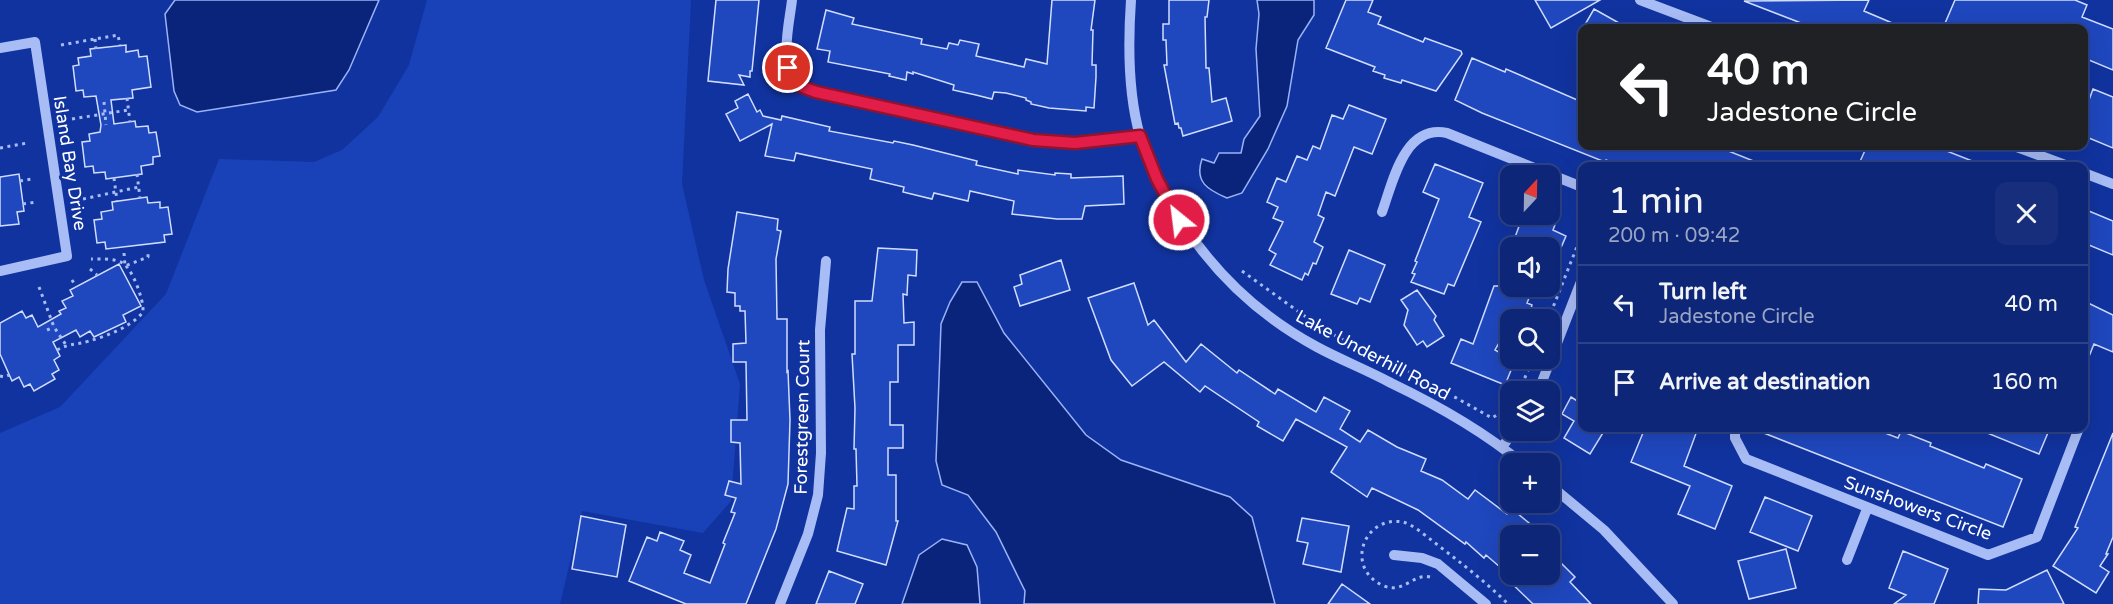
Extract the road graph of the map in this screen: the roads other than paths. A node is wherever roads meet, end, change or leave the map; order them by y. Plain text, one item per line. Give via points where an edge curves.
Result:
1 (792, 0) edge
2 (1131, 0) edge
3 (1640, 0) edge
4 (1703, 24) edge
5 (0, 48) edge
6 (1140, 136) junction
7 (2025, 150) edge
8 (2057, 162) edge
9 (2088, 175) edge
10 (2113, 184) edge
11 (1578, 185) edge
12 (1382, 212) dead end
13 (826, 261) dead end
14 (0, 271) edge
15 (1578, 289) edge
16 (1542, 381) edge
17 (1735, 432) edge
18 (2077, 432) edge
19 (1507, 441) edge
20 (1503, 447) junction
21 (1510, 453) edge
22 (1560, 493) edge
23 (1867, 508) junction
24 (1394, 555) dead end
25 (1847, 560) dead end
26 (780, 604) edge
27 (1486, 604) edge
28 (1672, 604) edge

1 - 6 street via 788,68 795,81 807,89 1033,140 1075,143
2 - 6 street, Lake Underhill Road via 1130,65
3 - 4 street
5 - 14 street, Island Bay Drive via 35,42 67,256
6 - 20 street, Lake Underhill Road via 1179,220 1209,262 1241,295 1297,336 1408,391
7 - 8 street
9 - 10 street
11 - 12 street via 1436,132 1420,138 1406,152
13 - 26 street, Forestgreen Court via 820,330 819,495
15 - 16 street
17 - 23 street, Sunshowers Circle via 1746,459
18 - 23 street, Sunshowers Circle via 2037,537 1988,555
19 - 20 street
20 - 21 street, Lake Underhill Road
22 - 28 street via 1604,530
23 - 25 street
24 - 27 street via 1438,564

